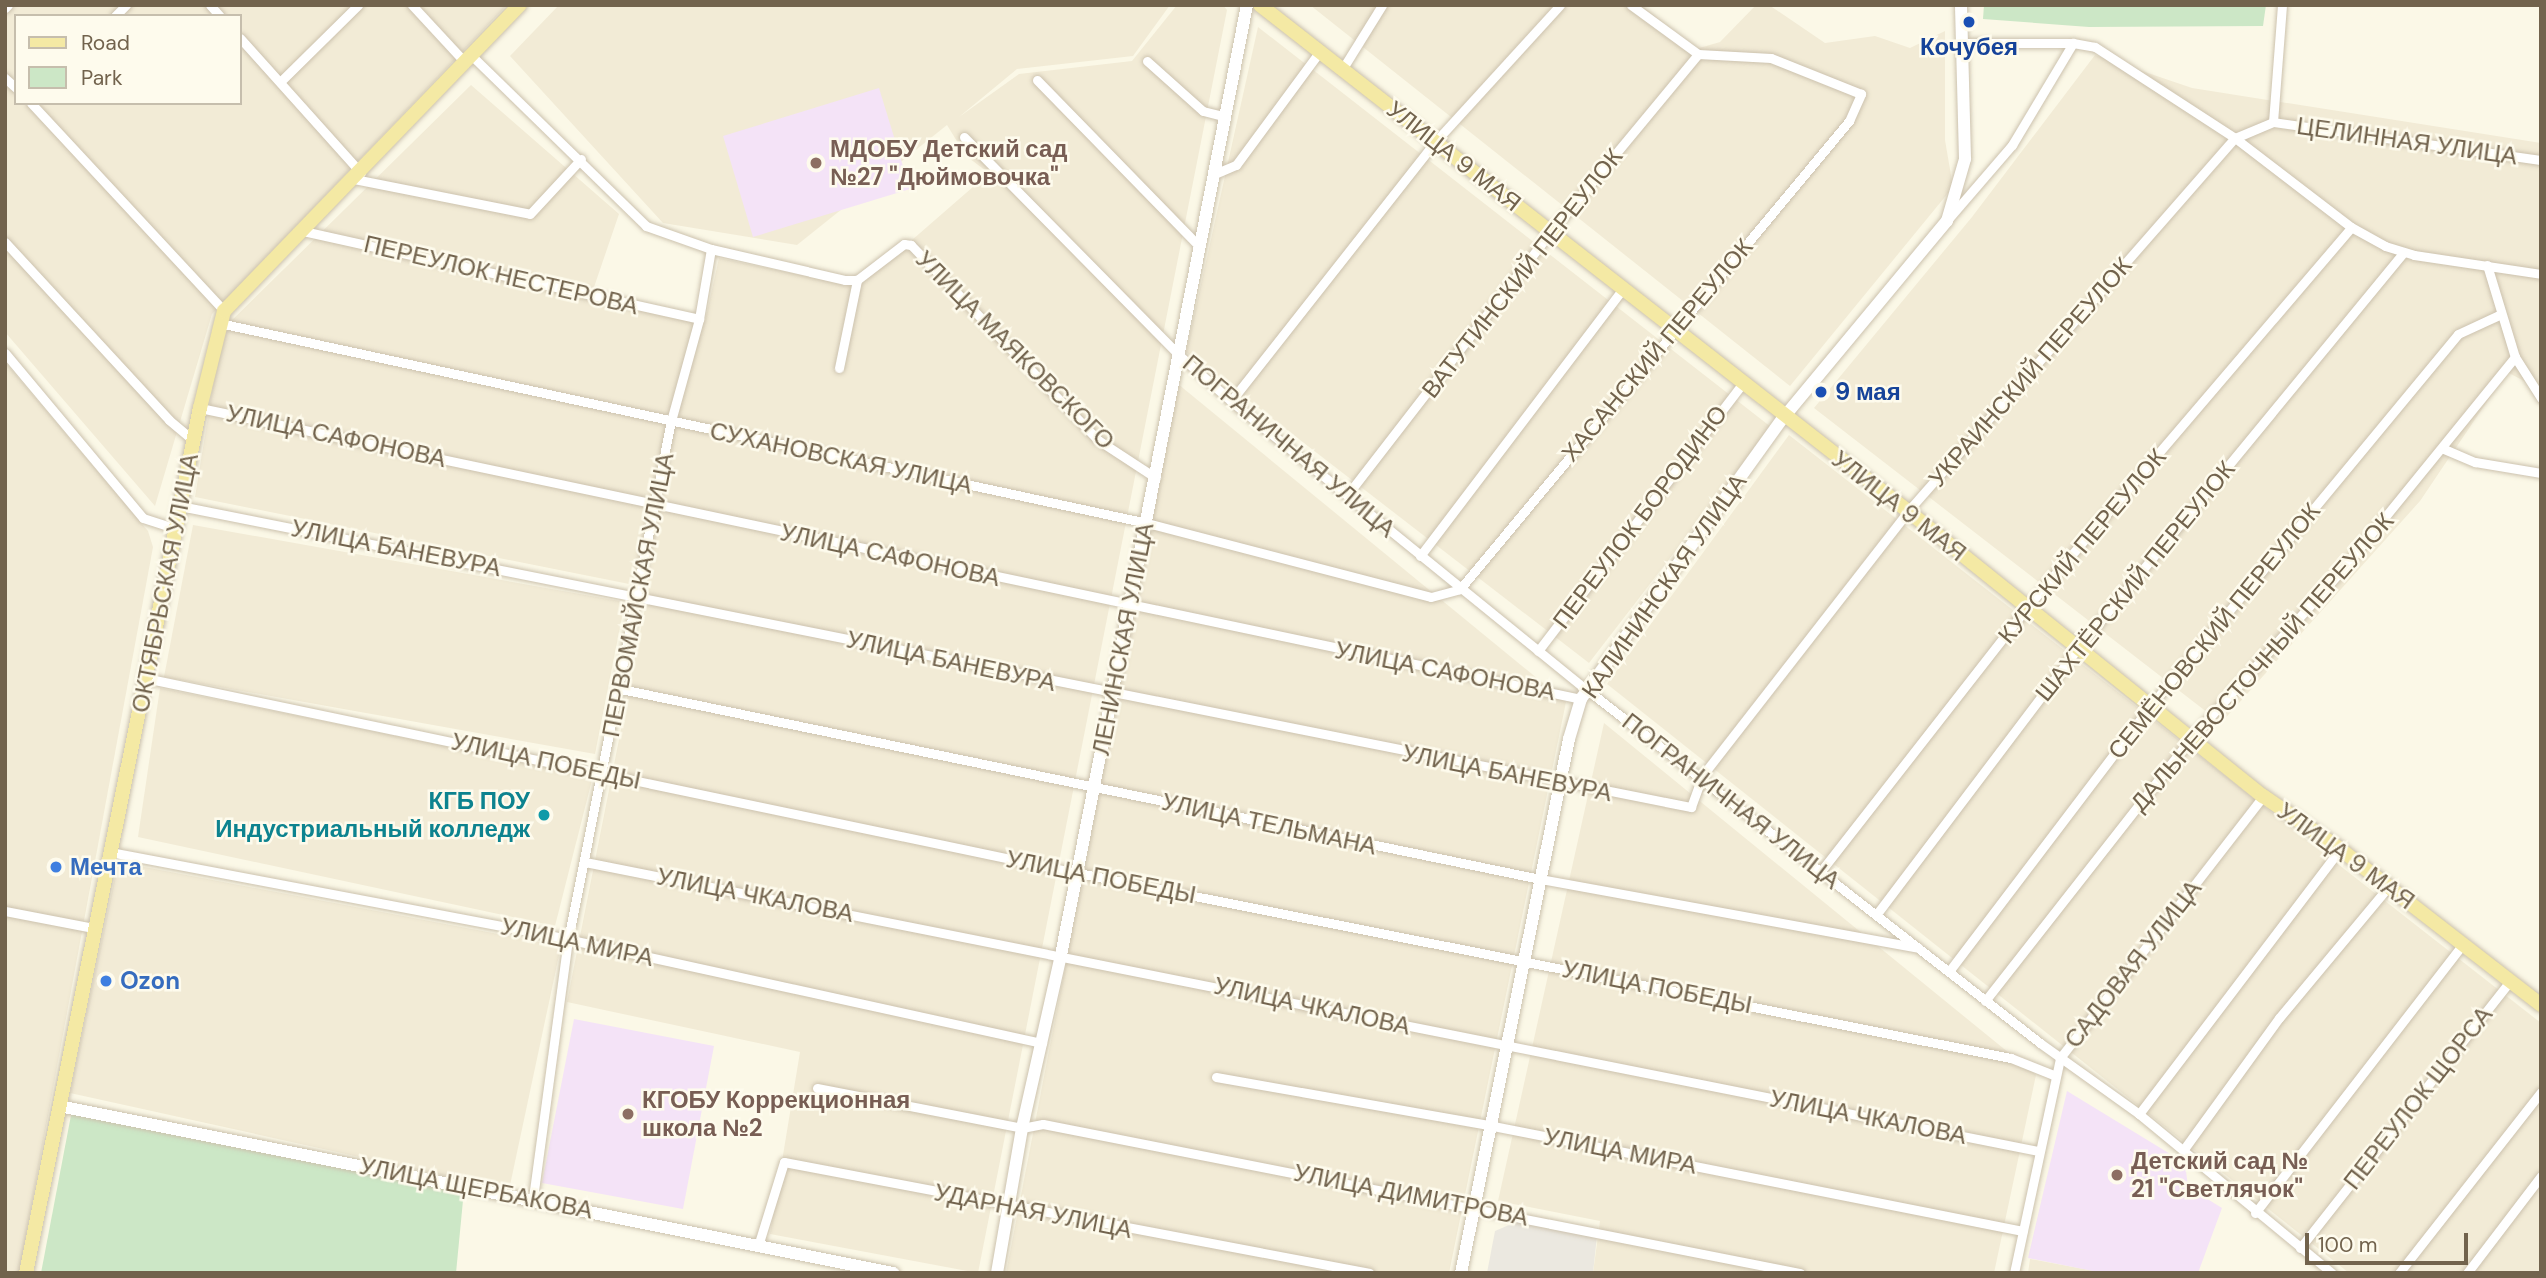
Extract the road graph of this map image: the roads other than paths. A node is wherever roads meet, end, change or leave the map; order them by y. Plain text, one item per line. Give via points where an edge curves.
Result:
1 (358, 5) edge
2 (412, 5) edge
3 (520, 5) edge
4 (1247, 5) edge
5 (1260, 5) edge
6 (1382, 5) edge
7 (1560, 5) edge
8 (1631, 5) edge
9 (1961, 5) edge
10 (2282, 5) edge
11 (242, 40) edge
12 (1962, 43) junction
13 (2073, 43) junction
14 (1320, 51) junction
15 (1698, 54) junction
16 (467, 57) junction
17 (1147, 61) dead end
18 (1343, 68) junction
19 (1037, 80) dead end
20 (280, 82) junction
21 (32, 105) edge
22 (1223, 116) junction
23 (2273, 122) junction
24 (964, 137) dead end
25 (2235, 138) junction
26 (1435, 142) junction
27 (581, 159) junction
28 (2541, 160) edge
29 (358, 176) junction
30 (1211, 176) junction
31 (1947, 221) junction
32 (2351, 227) junction
33 (303, 231) junction
34 (1550, 233) junction
35 (5, 242) edge
36 (1198, 245) junction
37 (711, 249) junction
38 (2403, 253) junction
39 (2487, 265) junction
40 (2541, 274) edge
41 (857, 280) junction
42 (1622, 290) junction
43 (2499, 314) junction
44 (222, 317) junction
45 (699, 319) junction
46 (1673, 328) junction
47 (5, 353) edge
48 (1179, 355) junction
49 (2515, 357) junction
50 (839, 368) dead end
51 (1742, 384) junction
52 (2541, 398) edge
53 (1231, 401) junction
54 (200, 408) junction
55 (1784, 417) junction
56 (671, 421) junction
57 (194, 441) junction
58 (2444, 449) junction
59 (2541, 474) edge
60 (1156, 478) junction
61 (1348, 494) junction
62 (655, 504) junction
63 (180, 506) junction
64 (1908, 512) junction
65 (1147, 523) junction
66 (176, 529) junction
67 (1420, 556) junction
68 (1460, 589) junction
69 (640, 596) junction
70 (1129, 607) junction
71 (2027, 607) junction
72 (2079, 648) junction
73 (1538, 650) junction
74 (145, 678) junction
75 (621, 690) junction
76 (1111, 694) junction
77 (1583, 694) junction
78 (2152, 704) junction
79 (2192, 737) junction
80 (603, 773) junction
81 (1702, 776) junction
82 (1560, 784) junction
83 (1093, 788) junction
84 (2263, 796) junction
85 (2340, 849) junction
86 (110, 852) junction
87 (585, 862) junction
88 (1821, 871) junction
89 (1078, 873) junction
90 (1540, 879) junction
91 (2388, 887) junction
92 (5, 911) edge
93 (1876, 915) junction
94 (93, 928) junction
95 (568, 940) junction
96 (2464, 943) junction
97 (1920, 948) junction
98 (1061, 955) junction
99 (1525, 961) junction
100 (1950, 970) junction
101 (2510, 981) junction
102 (1985, 1001) junction
103 (2541, 1005) edge
104 (1042, 1043) junction
105 (1507, 1046) junction
106 (2060, 1058) junction
107 (2056, 1076) junction
108 (1216, 1077) dead end
109 (817, 1088) dead end
110 (2541, 1092) edge
111 (59, 1107) junction
112 (2139, 1114) junction
113 (1493, 1126) junction
114 (1022, 1128) junction
115 (2184, 1149) junction
116 (2038, 1151) junction
117 (2541, 1176) edge
118 (533, 1198) junction
119 (1010, 1207) junction
120 (1475, 1207) junction
121 (2255, 1213) junction
122 (2023, 1231) junction
123 (758, 1247) junction
124 (2300, 1248) junction
125 (26, 1273) edge
126 (893, 1273) edge
127 (997, 1273) edge
128 (1370, 1273) edge
129 (1461, 1273) edge
130 (1800, 1273) edge
131 (2014, 1273) edge
132 (2332, 1273) edge
133 (2399, 1273) edge
134 (2467, 1273) edge

1 - 20 street
2 - 16 street
3 - 16 main road
4 - 22 main road, ЛЕНИНСКАЯ УЛИЦА
5 - 14 main road, УЛИЦА 9 МАЯ
6 - 18 street
7 - 26 street
8 - 15 street
9 - 12 main road, КАЛИНИНСКАЯ УЛИЦА
10 - 23 street
11 - 20 street
12 - 13 street
12 - 31 main road, КАЛИНИНСКАЯ УЛИЦА via 1965,159
13 - 25 street via 2113,56
13 - 31 street via 2012,145
14 - 18 main road, УЛИЦА 9 МАЯ
14 - 30 street via 1236,165
15 - 34 street, ВАТУТИНСКИЙ ПЕРЕУЛОК
15 - 46 street, ХАСАНСКИЙ ПЕРЕУЛОК via 1771,58 1861,94 1849,121
16 - 27 street
16 - 29 main road
17 - 22 street via 1203,111
18 - 26 main road, УЛИЦА 9 МАЯ
19 - 36 street
20 - 29 street
21 - 44 street
22 - 30 main road, ЛЕНИНСКАЯ УЛИЦА
23 - 25 street, ЦЕЛИННАЯ УЛИЦА
23 - 28 street, ЦЕЛИННАЯ УЛИЦА
24 - 48 street, ПОГРАНИЧНАЯ УЛИЦА
25 - 32 street
25 - 64 street, УКРАИНСКИЙ ПЕРЕУЛОК
26 - 34 main road, УЛИЦА 9 МАЯ
26 - 53 street
27 - 29 street via 530,214
27 - 37 street via 646,226
29 - 33 main road
30 - 36 main road, ЛЕНИНСКАЯ УЛИЦА
31 - 55 main road, КАЛИНИНСКАЯ УЛИЦА
32 - 38 street
32 - 71 street, КУРСКИЙ ПЕРЕУЛОК
33 - 44 main road
33 - 45 street, ПЕРЕУЛОК НЕСТЕРОВА
34 - 42 main road, УЛИЦА 9 МАЯ
34 - 61 street, ВАТУТИНСКИЙ ПЕРЕУЛОК
35 - 57 street via 169,420
36 - 48 main road, ЛЕНИНСКАЯ УЛИЦА
37 - 41 street
37 - 45 street, ПЕРВОМАЙСКАЯ УЛИЦА
38 - 39 street
38 - 72 street, ШАХТЁРСКИЙ ПЕРЕУЛОК
39 - 40 street
39 - 43 street
41 - 50 street
41 - 60 street, УЛИЦА МАЯКОВСКОГО via 904,244 911,245 1098,440
42 - 46 main road, УЛИЦА 9 МАЯ
42 - 67 street
43 - 49 street
43 - 78 street, СЕМЁНОВСКИЙ ПЕРЕУЛОК via 2458,334
44 - 54 main road, ОКТЯБРЬСКАЯ УЛИЦА
44 - 56 street, СУХАНОВСКАЯ УЛИЦА
45 - 56 street, ПЕРВОМАЙСКАЯ УЛИЦА
46 - 51 main road, УЛИЦА 9 МАЯ
46 - 68 street, ХАСАНСКИЙ ПЕРЕУЛОК
47 - 66 street via 143,518
48 - 53 street, ПОГРАНИЧНАЯ УЛИЦА
48 - 60 main road, ЛЕНИНСКАЯ УЛИЦА
49 - 52 street
49 - 58 street, ДАЛЬНЕВОСТОЧНЫЙ ПЕРЕУЛОК
51 - 55 main road, УЛИЦА 9 МАЯ
51 - 73 street, ПЕРЕУЛОК БОРОДИНО
53 - 61 street, ПОГРАНИЧНАЯ УЛИЦА
54 - 57 main road, ОКТЯБРЬСКАЯ УЛИЦА
54 - 62 street, УЛИЦА САФОНОВА
55 - 64 main road, УЛИЦА 9 МАЯ
55 - 77 main road, КАЛИНИНСКАЯ УЛИЦА
56 - 62 street, ПЕРВОМАЙСКАЯ УЛИЦА
56 - 65 street, СУХАНОВСКАЯ УЛИЦА
57 - 63 main road, ОКТЯБРЬСКАЯ УЛИЦА
58 - 59 street via 2475,462
58 - 79 street, ДАЛЬНЕВОСТОЧНЫЙ ПЕРЕУЛОК
60 - 65 main road, ЛЕНИНСКАЯ УЛИЦА
61 - 67 street, ПОГРАНИЧНАЯ УЛИЦА
62 - 69 street, ПЕРВОМАЙСКАЯ УЛИЦА
62 - 70 street, УЛИЦА САФОНОВА
63 - 66 main road, ОКТЯБРЬСКАЯ УЛИЦА
63 - 69 street, УЛИЦА БАНЕВУРА
64 - 71 main road, УЛИЦА 9 МАЯ
64 - 81 street, УКРАИНСКИЙ ПЕРЕУЛОК
65 - 68 street, СУХАНОВСКАЯ УЛИЦА via 1431,597
65 - 70 main road, ЛЕНИНСКАЯ УЛИЦА
66 - 74 main road, ОКТЯБРЬСКАЯ УЛИЦА
67 - 68 street, ПОГРАНИЧНАЯ УЛИЦА
68 - 73 street, ПОГРАНИЧНАЯ УЛИЦА
69 - 75 street, ПЕРВОМАЙСКАЯ УЛИЦА
69 - 76 street, УЛИЦА БАНЕВУРА
70 - 76 main road, ЛЕНИНСКАЯ УЛИЦА
70 - 77 street, УЛИЦА САФОНОВА
71 - 72 main road, УЛИЦА 9 МАЯ
71 - 88 street, КУРСКИЙ ПЕРЕУЛОК
72 - 78 main road, УЛИЦА 9 МАЯ
72 - 93 street, ШАХТЁРСКИЙ ПЕРЕУЛОК
73 - 77 street, ПОГРАНИЧНАЯ УЛИЦА
74 - 80 street, УЛИЦА ПОБЕДЫ
74 - 86 main road, ОКТЯБРЬСКАЯ УЛИЦА
75 - 80 street, ПЕРВОМАЙСКАЯ УЛИЦА
75 - 83 street, УЛИЦА ТЕЛЬМАНА
76 - 82 street, УЛИЦА БАНЕВУРА
76 - 83 main road, ЛЕНИНСКАЯ УЛИЦА
77 - 81 street, ПОГРАНИЧНАЯ УЛИЦА
77 - 82 main road, КАЛИНИНСКАЯ УЛИЦА
78 - 79 main road, УЛИЦА 9 МАЯ
78 - 100 street, СЕМЁНОВСКИЙ ПЕРЕУЛОК
79 - 84 main road, УЛИЦА 9 МАЯ
79 - 102 street, ДАЛЬНЕВОСТОЧНЫЙ ПЕРЕУЛОК
80 - 87 street, ПЕРВОМАЙСКАЯ УЛИЦА
80 - 89 street, УЛИЦА ПОБЕДЫ
81 - 82 street, УЛИЦА БАНЕВУРА via 1691,807
81 - 88 street, ПОГРАНИЧНАЯ УЛИЦА
82 - 90 main road, КАЛИНИНСКАЯ УЛИЦА
83 - 89 main road, ЛЕНИНСКАЯ УЛИЦА
83 - 90 street, УЛИЦА ТЕЛЬМАНА
84 - 85 main road, УЛИЦА 9 МАЯ
84 - 106 street, САДОВАЯ УЛИЦА
85 - 91 main road, УЛИЦА 9 МАЯ
85 - 112 street
86 - 94 main road, ОКТЯБРЬСКАЯ УЛИЦА
86 - 95 street, УЛИЦА МИРА
87 - 95 street, ПЕРВОМАЙСКАЯ УЛИЦА
87 - 98 street, УЛИЦА ЧКАЛОВА
88 - 93 street, ПОГРАНИЧНАЯ УЛИЦА
89 - 98 main road, ЛЕНИНСКАЯ УЛИЦА
89 - 99 street, УЛИЦА ПОБЕДЫ
90 - 97 street, УЛИЦА ТЕЛЬМАНА
90 - 99 main road, КАЛИНИНСКАЯ УЛИЦА
91 - 96 main road, УЛИЦА 9 МАЯ
91 - 115 street via 2278,1018
92 - 94 street
93 - 97 street, ПОГРАНИЧНАЯ УЛИЦА
94 - 111 main road, ОКТЯБРЬСКАЯ УЛИЦА
95 - 104 street, УЛИЦА МИРА
95 - 118 street, ПЕРВОМАЙСКАЯ УЛИЦА
96 - 101 main road, УЛИЦА 9 МАЯ
96 - 121 street
97 - 100 street, ПОГРАНИЧНАЯ УЛИЦА
98 - 104 main road, ЛЕНИНСКАЯ УЛИЦА
98 - 105 street, УЛИЦА ЧКАЛОВА
99 - 105 main road, КАЛИНИНСКАЯ УЛИЦА
99 - 107 street, УЛИЦА ПОБЕДЫ via 2011,1058
100 - 102 street, ПОГРАНИЧНАЯ УЛИЦА
101 - 103 main road, УЛИЦА 9 МАЯ
101 - 124 street, ПЕРЕУЛОК ЩОРСА
102 - 106 street, ПОГРАНИЧНАЯ УЛИЦА
104 - 114 main road, ЛЕНИНСКАЯ УЛИЦА
105 - 113 main road, КАЛИНИНСКАЯ УЛИЦА
105 - 116 street, УЛИЦА ЧКАЛОВА
106 - 107 street, САДОВАЯ УЛИЦА
106 - 112 street, ПОГРАНИЧНАЯ УЛИЦА
107 - 116 street, САДОВАЯ УЛИЦА
108 - 113 street, УЛИЦА МИРА
109 - 114 street, УЛИЦА ДИМИТРОВА
110 - 133 street
111 - 118 main road, УЛИЦА ЩЕРБАКОВА
111 - 125 main road, ОКТЯБРЬСКАЯ УЛИЦА
112 - 115 street, ПОГРАНИЧНАЯ УЛИЦА
113 - 120 main road, КАЛИНИНСКАЯ УЛИЦА
113 - 122 street, УЛИЦА МИРА
114 - 119 main road, ЛЕНИНСКАЯ УЛИЦА
114 - 120 street, УЛИЦА ДИМИТРОВА via 1043,1125
115 - 121 street, ПОГРАНИЧНАЯ УЛИЦА
116 - 122 street, САДОВАЯ УЛИЦА
117 - 134 street
118 - 123 main road, УЛИЦА ЩЕРБАКОВА
119 - 123 street, УДАРНАЯ УЛИЦА via 784,1162
119 - 127 main road, ЛЕНИНСКАЯ УЛИЦА
119 - 128 street, УДАРНАЯ УЛИЦА
120 - 129 main road, КАЛИНИНСКАЯ УЛИЦА
120 - 130 street, УЛИЦА ДИМИТРОВА
121 - 124 street, ПОГРАНИЧНАЯ УЛИЦА
122 - 131 street, САДОВАЯ УЛИЦА
123 - 126 main road, УЛИЦА ЩЕРБАКОВА
124 - 132 street, ПОГРАНИЧНАЯ УЛИЦА

